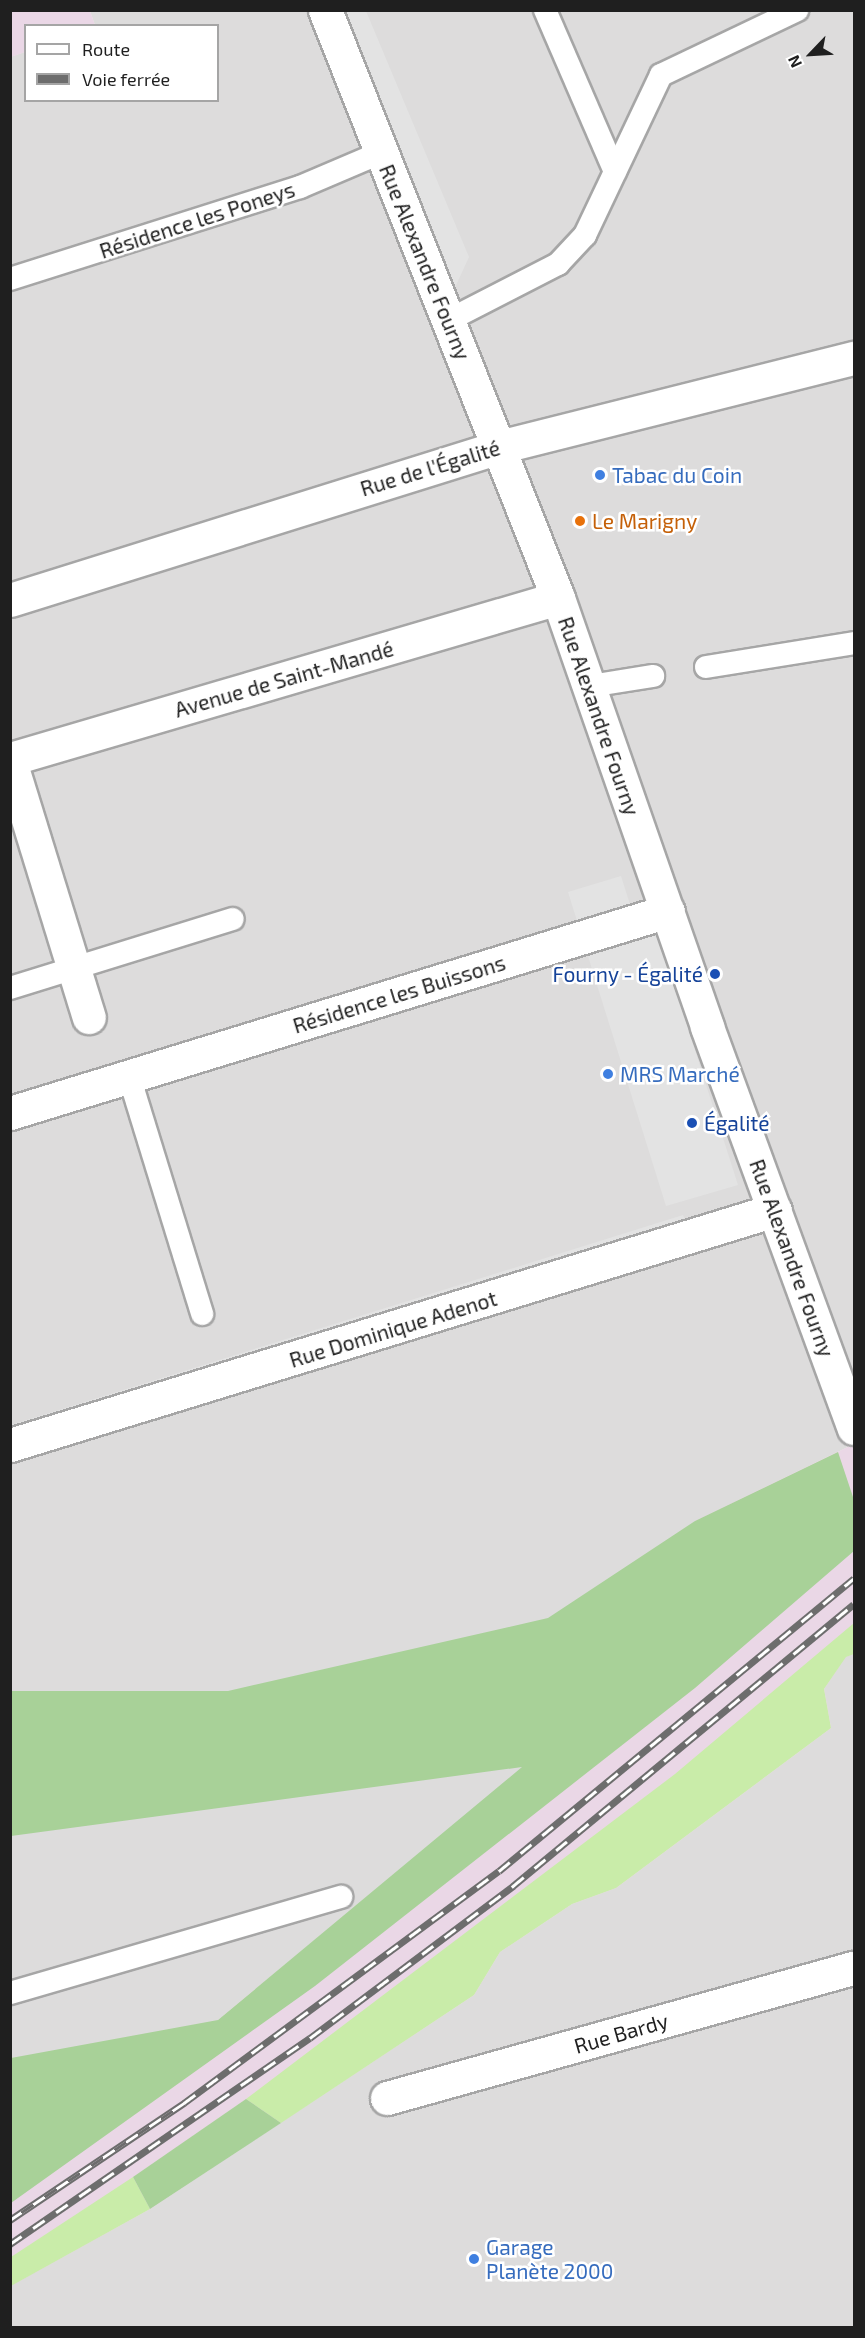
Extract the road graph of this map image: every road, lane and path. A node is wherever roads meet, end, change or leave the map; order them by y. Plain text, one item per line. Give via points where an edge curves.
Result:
1 (326, 10) edge
2 (545, 10) edge
3 (797, 10) edge
4 (380, 153) junction
5 (615, 172) junction
6 (10, 279) edge
7 (449, 320) junction
8 (855, 358) edge
9 (499, 447) junction
10 (558, 598) junction
11 (10, 600) edge
12 (855, 643) edge
13 (706, 667) dead end
14 (652, 676) dead end
15 (590, 686) junction
16 (10, 760) edge
17 (668, 911) junction
18 (233, 919) dead end
19 (73, 968) junction
20 (10, 988) edge
21 (89, 1017) dead end
22 (129, 1076) junction
23 (10, 1113) edge
24 (775, 1210) junction
25 (202, 1314) dead end
26 (855, 1428) edge
27 (10, 1445) edge
28 (341, 1897) dead end
29 (855, 1968) edge
30 (10, 1993) edge
31 (387, 2098) dead end

1 - 4 street, Rue Alexandre Fourny
2 - 5 lane
3 - 5 lane via 661,75
4 - 6 lane, Résidence les Poneys via 300,187
4 - 7 street, Rue Alexandre Fourny
5 - 7 lane via 585,235 558,264
7 - 9 street, Rue Alexandre Fourny
8 - 9 street, Rue de l'Égalité
9 - 10 street, Rue Alexandre Fourny
9 - 11 street, Rue de l'Égalité
10 - 15 street, Rue Alexandre Fourny
10 - 16 street, Avenue de Saint-Mandé
12 - 13 lane
14 - 15 lane
15 - 17 street, Rue Alexandre Fourny
16 - 19 street
17 - 22 street, Résidence les Buissons
17 - 24 street, Rue Alexandre Fourny
18 - 19 lane
19 - 20 lane
19 - 21 street
22 - 23 street, Résidence les Buissons
22 - 25 lane
24 - 26 street, Rue Alexandre Fourny
24 - 27 street, Rue Dominique Adenot
28 - 30 lane
29 - 31 street, Rue Bardy

